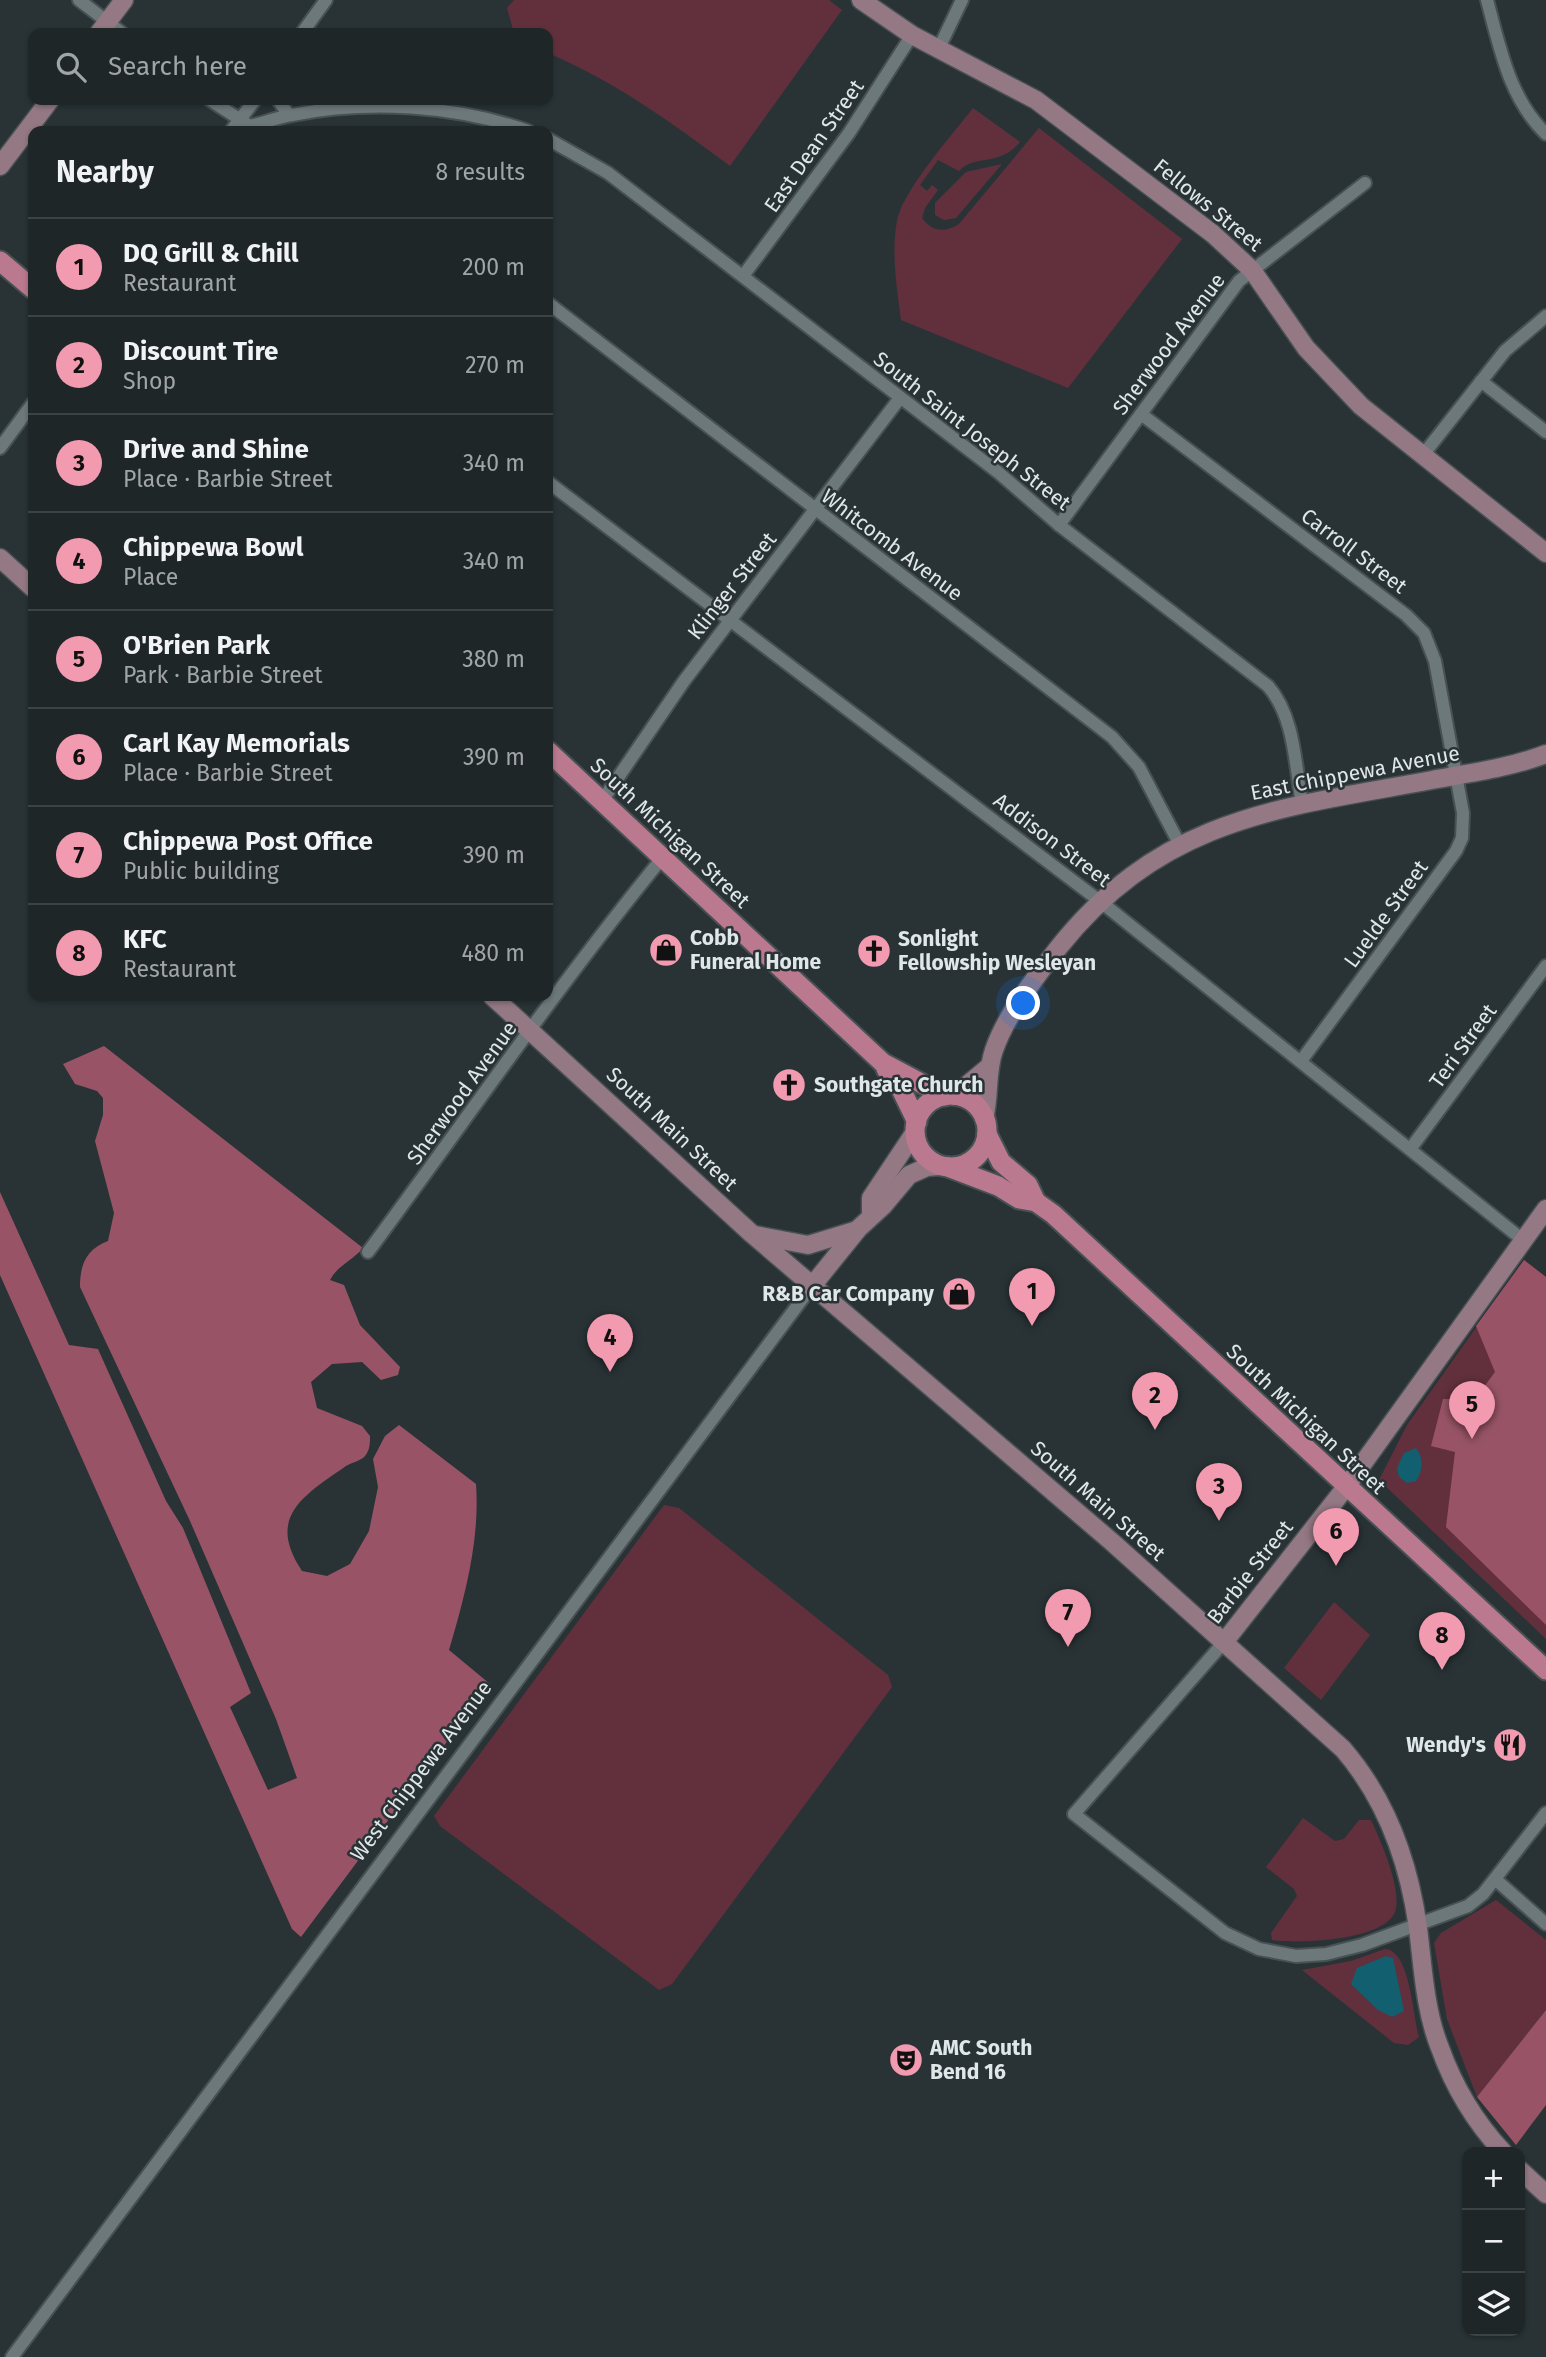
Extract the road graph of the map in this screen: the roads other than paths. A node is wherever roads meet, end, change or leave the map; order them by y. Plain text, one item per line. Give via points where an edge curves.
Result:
1 (79, 0) edge
2 (124, 0) edge
3 (326, 0) edge
4 (861, 0) edge
5 (962, 0) edge
6 (1487, 0) edge
7 (104, 28) edge
8 (306, 28) edge
9 (912, 35) junction
10 (939, 48) junction
11 (46, 105) edge
12 (215, 105) edge
13 (250, 105) edge
14 (282, 105) edge
15 (289, 115) junction
16 (30, 126) edge
17 (235, 126) edge
18 (488, 126) edge
19 (28, 129) edge
20 (1546, 134) edge
21 (553, 142) edge
22 (0, 166) edge
23 (1365, 183) dead end
24 (0, 261) edge
25 (1252, 270) junction
26 (743, 276) junction
27 (28, 285) edge
28 (553, 307) edge
29 (1546, 316) edge
30 (1481, 381) junction
31 (900, 398) junction
32 (28, 410) edge
33 (1141, 414) junction
34 (1546, 432) edge
35 (0, 448) edge
36 (1423, 455) junction
37 (553, 486) edge
38 (815, 510) junction
39 (1059, 525) junction
40 (1546, 553) edge
41 (0, 558) edge
42 (28, 583) edge
43 (729, 620) junction
44 (1546, 754) edge
45 (553, 756) edge
46 (1457, 776) junction
47 (601, 801) junction
48 (1302, 804) junction
49 (1181, 845) junction
50 (663, 857) junction
51 (1101, 902) junction
52 (1546, 966) edge
53 (553, 999) edge
54 (498, 1001) edge
55 (552, 1001) edge
56 (531, 1031) junction
57 (1301, 1061) junction
58 (883, 1063) junction
59 (989, 1066) junction
60 (950, 1096) junction
61 (986, 1126) junction
62 (916, 1127) junction
63 (1411, 1149) junction
64 (944, 1166) junction
65 (1036, 1202) junction
66 (1546, 1209) edge
67 (871, 1215) junction
68 (858, 1229) junction
69 (752, 1234) junction
70 (1524, 1240) junction
71 (368, 1252) dead end
72 (812, 1286) junction
73 (1346, 1487) junction
74 (1225, 1641) junction
75 (1546, 1670) edge
76 (1546, 1813) edge
77 (1495, 1880) junction
78 (1546, 1924) edge
79 (1418, 1925) junction
80 (1498, 2147) edge
81 (1525, 2175) edge
82 (1546, 2194) edge
83 (12, 2357) edge

1 - 7 street
2 - 7 street
3 - 8 street
4 - 9 street, Fellows Street
5 - 10 street
6 - 20 street via 1512,85 1532,120
9 - 10 street, Fellows Street
9 - 26 street, East Dean Street via 849,134
10 - 25 street, Fellows Street via 1036,100 1213,234
11 - 16 street
12 - 17 street
13 - 17 street
14 - 15 street
15 - 17 street
15 - 18 street via 395,107 460,114
19 - 22 street
21 - 26 street, South Saint Joseph Street via 608,173
23 - 25 street, Sherwood Avenue
24 - 27 main road
25 - 33 street, Sherwood Avenue via 1226,297
25 - 36 street, Fellows Street via 1306,348 1339,385
26 - 31 street, South Saint Joseph Street
28 - 38 street, Whitcomb Avenue
29 - 30 street via 1518,338
30 - 34 street
30 - 36 street
31 - 38 street, Klinger Street
31 - 39 street, South Saint Joseph Street
32 - 35 street
33 - 39 street, Sherwood Avenue
33 - 46 street, Carroll Street via 1415,622 1435,661
36 - 40 street, Fellows Street
37 - 43 street, Addison Street
38 - 43 street, Klinger Street
38 - 49 street, Whitcomb Avenue via 1123,747 1139,767
39 - 48 street, South Saint Joseph Street via 1277,696 1289,729
41 - 42 street
43 - 47 street, Klinger Street
43 - 51 street, Addison Street
44 - 46 street, East Chippewa Avenue
45 - 47 main road, South Michigan Street
46 - 48 street, East Chippewa Avenue
46 - 57 street, Luelde Street via 1464,826 1456,851
47 - 50 main road, South Michigan Street
48 - 49 street, East Chippewa Avenue via 1238,820
49 - 51 street, East Chippewa Avenue
50 - 53 street, Sherwood Avenue via 591,944
50 - 58 main road, South Michigan Street
51 - 57 street, Addison Street
51 - 59 street, East Chippewa Avenue via 1031,986 1004,1027
52 - 63 street, Teri Street
54 - 56 street, South Main Street
55 - 56 street, Sherwood Avenue
56 - 69 street, South Main Street
56 - 71 street, Sherwood Avenue
57 - 63 street, Addison Street
58 - 60 main road, South Michigan Street
58 - 62 main road, South Michigan Street
59 - 60 street, East Chippewa Avenue
59 - 61 street, East Chippewa Avenue
60 - 61 main road via 973,1103
60 - 62 main road via 927,1105
61 - 64 main road via 979,1153 970,1161
61 - 65 main road, South Michigan Street via 1001,1162 1028,1185
62 - 64 main road via 923,1154
62 - 67 street, West Chippewa Avenue via 871,1198
63 - 70 street, Addison Street
64 - 65 main road, South Michigan Street via 998,1186 1018,1199
64 - 67 street, West Chippewa Avenue via 909,1175
65 - 73 main road, South Michigan Street
66 - 70 street, Barbie Street
67 - 68 street, West Chippewa Avenue
68 - 69 street via 808,1245
68 - 72 street, West Chippewa Avenue
69 - 72 street, South Main Street
70 - 73 street, Barbie Street
72 - 74 street, South Main Street
72 - 83 street, West Chippewa Avenue
73 - 74 street, Barbie Street
73 - 75 main road, South Michigan Street
74 - 79 street, South Main Street via 1328,1733 1361,1769 1399,1846
74 - 79 street, Barbie Street via 1074,1814 1203,1917 1259,1950 1296,1956 1326,1954
76 - 77 street
77 - 78 street
77 - 79 street via 1468,1906
79 - 80 street, South Main Street via 1439,2048 1465,2101
81 - 82 street

